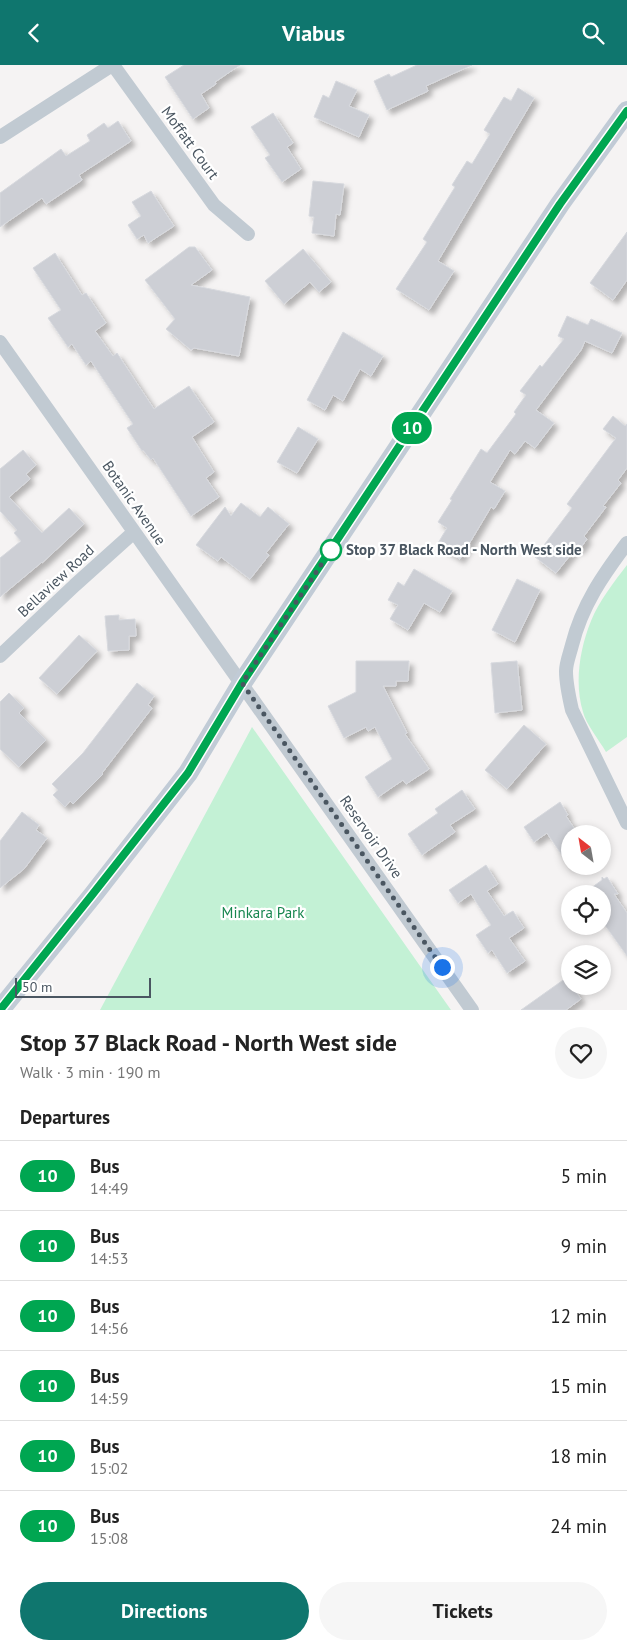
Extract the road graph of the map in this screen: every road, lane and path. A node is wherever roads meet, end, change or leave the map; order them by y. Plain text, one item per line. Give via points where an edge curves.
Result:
1 (112, 65) edge
2 (627, 111) edge
3 (0, 137) edge
4 (248, 233) dead end
5 (2, 349) edge
6 (134, 532) junction
7 (627, 543) edge
8 (0, 656) edge
9 (242, 683) junction
10 (627, 823) edge
11 (0, 1010) edge
12 (472, 1010) edge

1 - 3 street
1 - 4 street, Moffatt Court via 214,205
2 - 9 main road via 560,204
5 - 6 street, Botanic Avenue
6 - 8 street, Bellaview Road
6 - 9 street, Botanic Avenue
7 - 10 street via 587,602 576,626 566,669 572,710
9 - 11 main road via 188,773
9 - 12 street, Reservoir Drive

